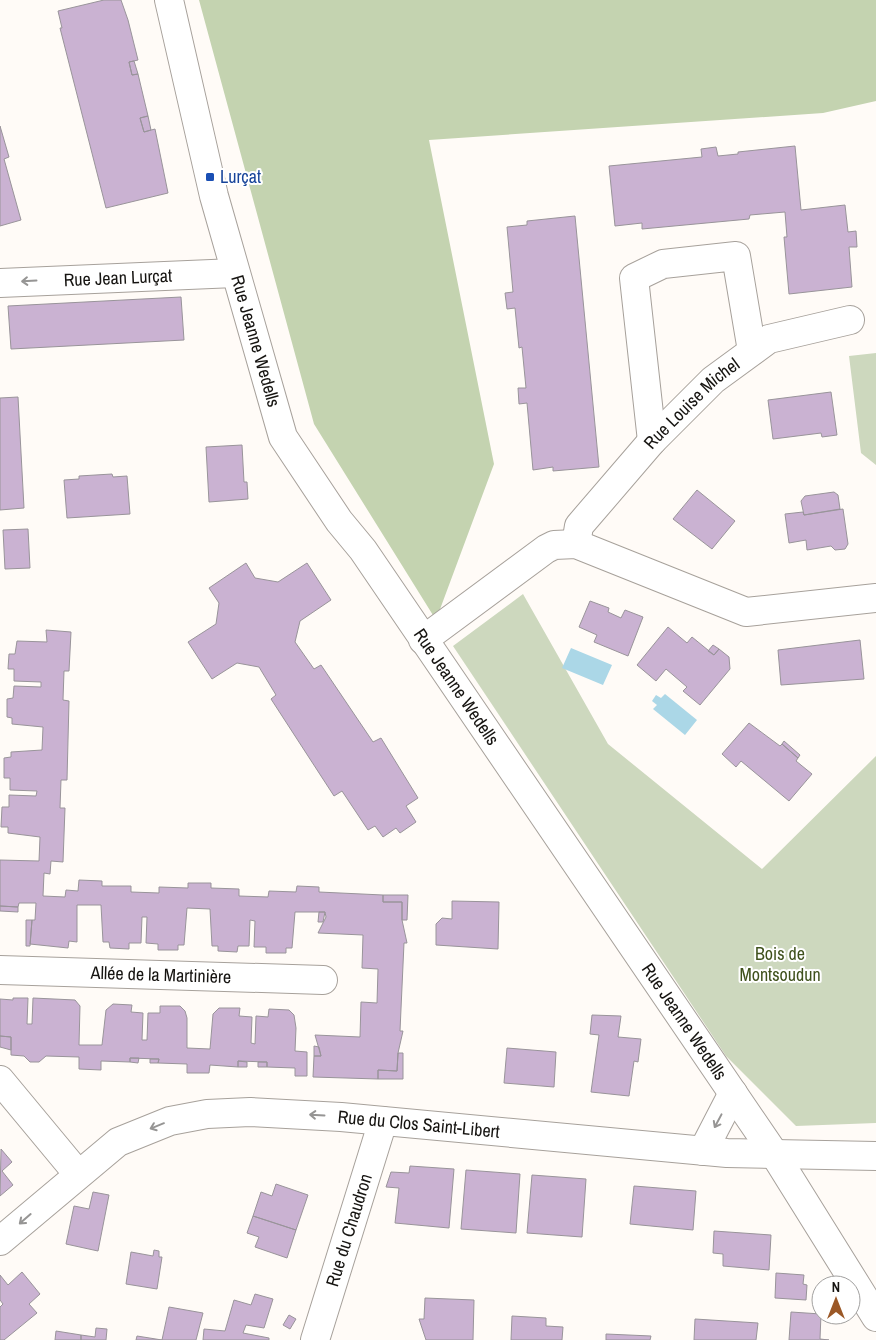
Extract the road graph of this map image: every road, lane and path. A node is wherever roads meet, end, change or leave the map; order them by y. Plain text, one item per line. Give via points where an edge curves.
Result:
1 (170, 0) edge
2 (235, 273) junction
3 (0, 283) edge
4 (850, 320) dead end
5 (752, 351) junction
6 (652, 441) junction
7 (576, 544) junction
8 (876, 598) edge
9 (423, 640) junction
10 (0, 970) edge
11 (323, 980) dead end
12 (0, 1080) edge
13 (733, 1092) junction
14 (383, 1121) junction
15 (703, 1150) junction
16 (775, 1155) junction
17 (876, 1156) edge
18 (78, 1174) junction
19 (0, 1240) edge
20 (876, 1317) edge
21 (315, 1340) edge

1 - 2 street, Rue Jeanne Wedells via 214,196
2 -> 3 street, Rue Jean Lurçat
2 - 9 street, Rue Jeanne Wedells via 283,437
4 - 5 street, Rue Louise Michel via 769,339
5 - 6 street, Rue Louise Michel via 713,380
5 - 6 street via 736,256 663,264 634,278
6 - 7 street, Rue Louise Michel via 580,526
7 - 8 street via 746,612
7 - 9 street via 554,545 546,549
9 - 13 street, Rue Jeanne Wedells
10 - 11 street, Allée de la Martinière
12 - 18 street
13 -> 15 street
13 - 16 street, Rue Jeanne Wedells
14 - 15 street, Rue du Clos Saint-Libert
14 -> 18 street, Rue du Clos Saint-Libert via 250,1112 207,1114 170,1121 118,1142
14 - 21 street, Rue du Chaudron
15 - 16 street, Rue du Clos Saint-Libert
16 - 17 street, Rue du Clos Saint-Libert
16 - 20 street, Rue Jeanne Wedells
18 -> 19 street, Rue du Clos Saint-Libert

